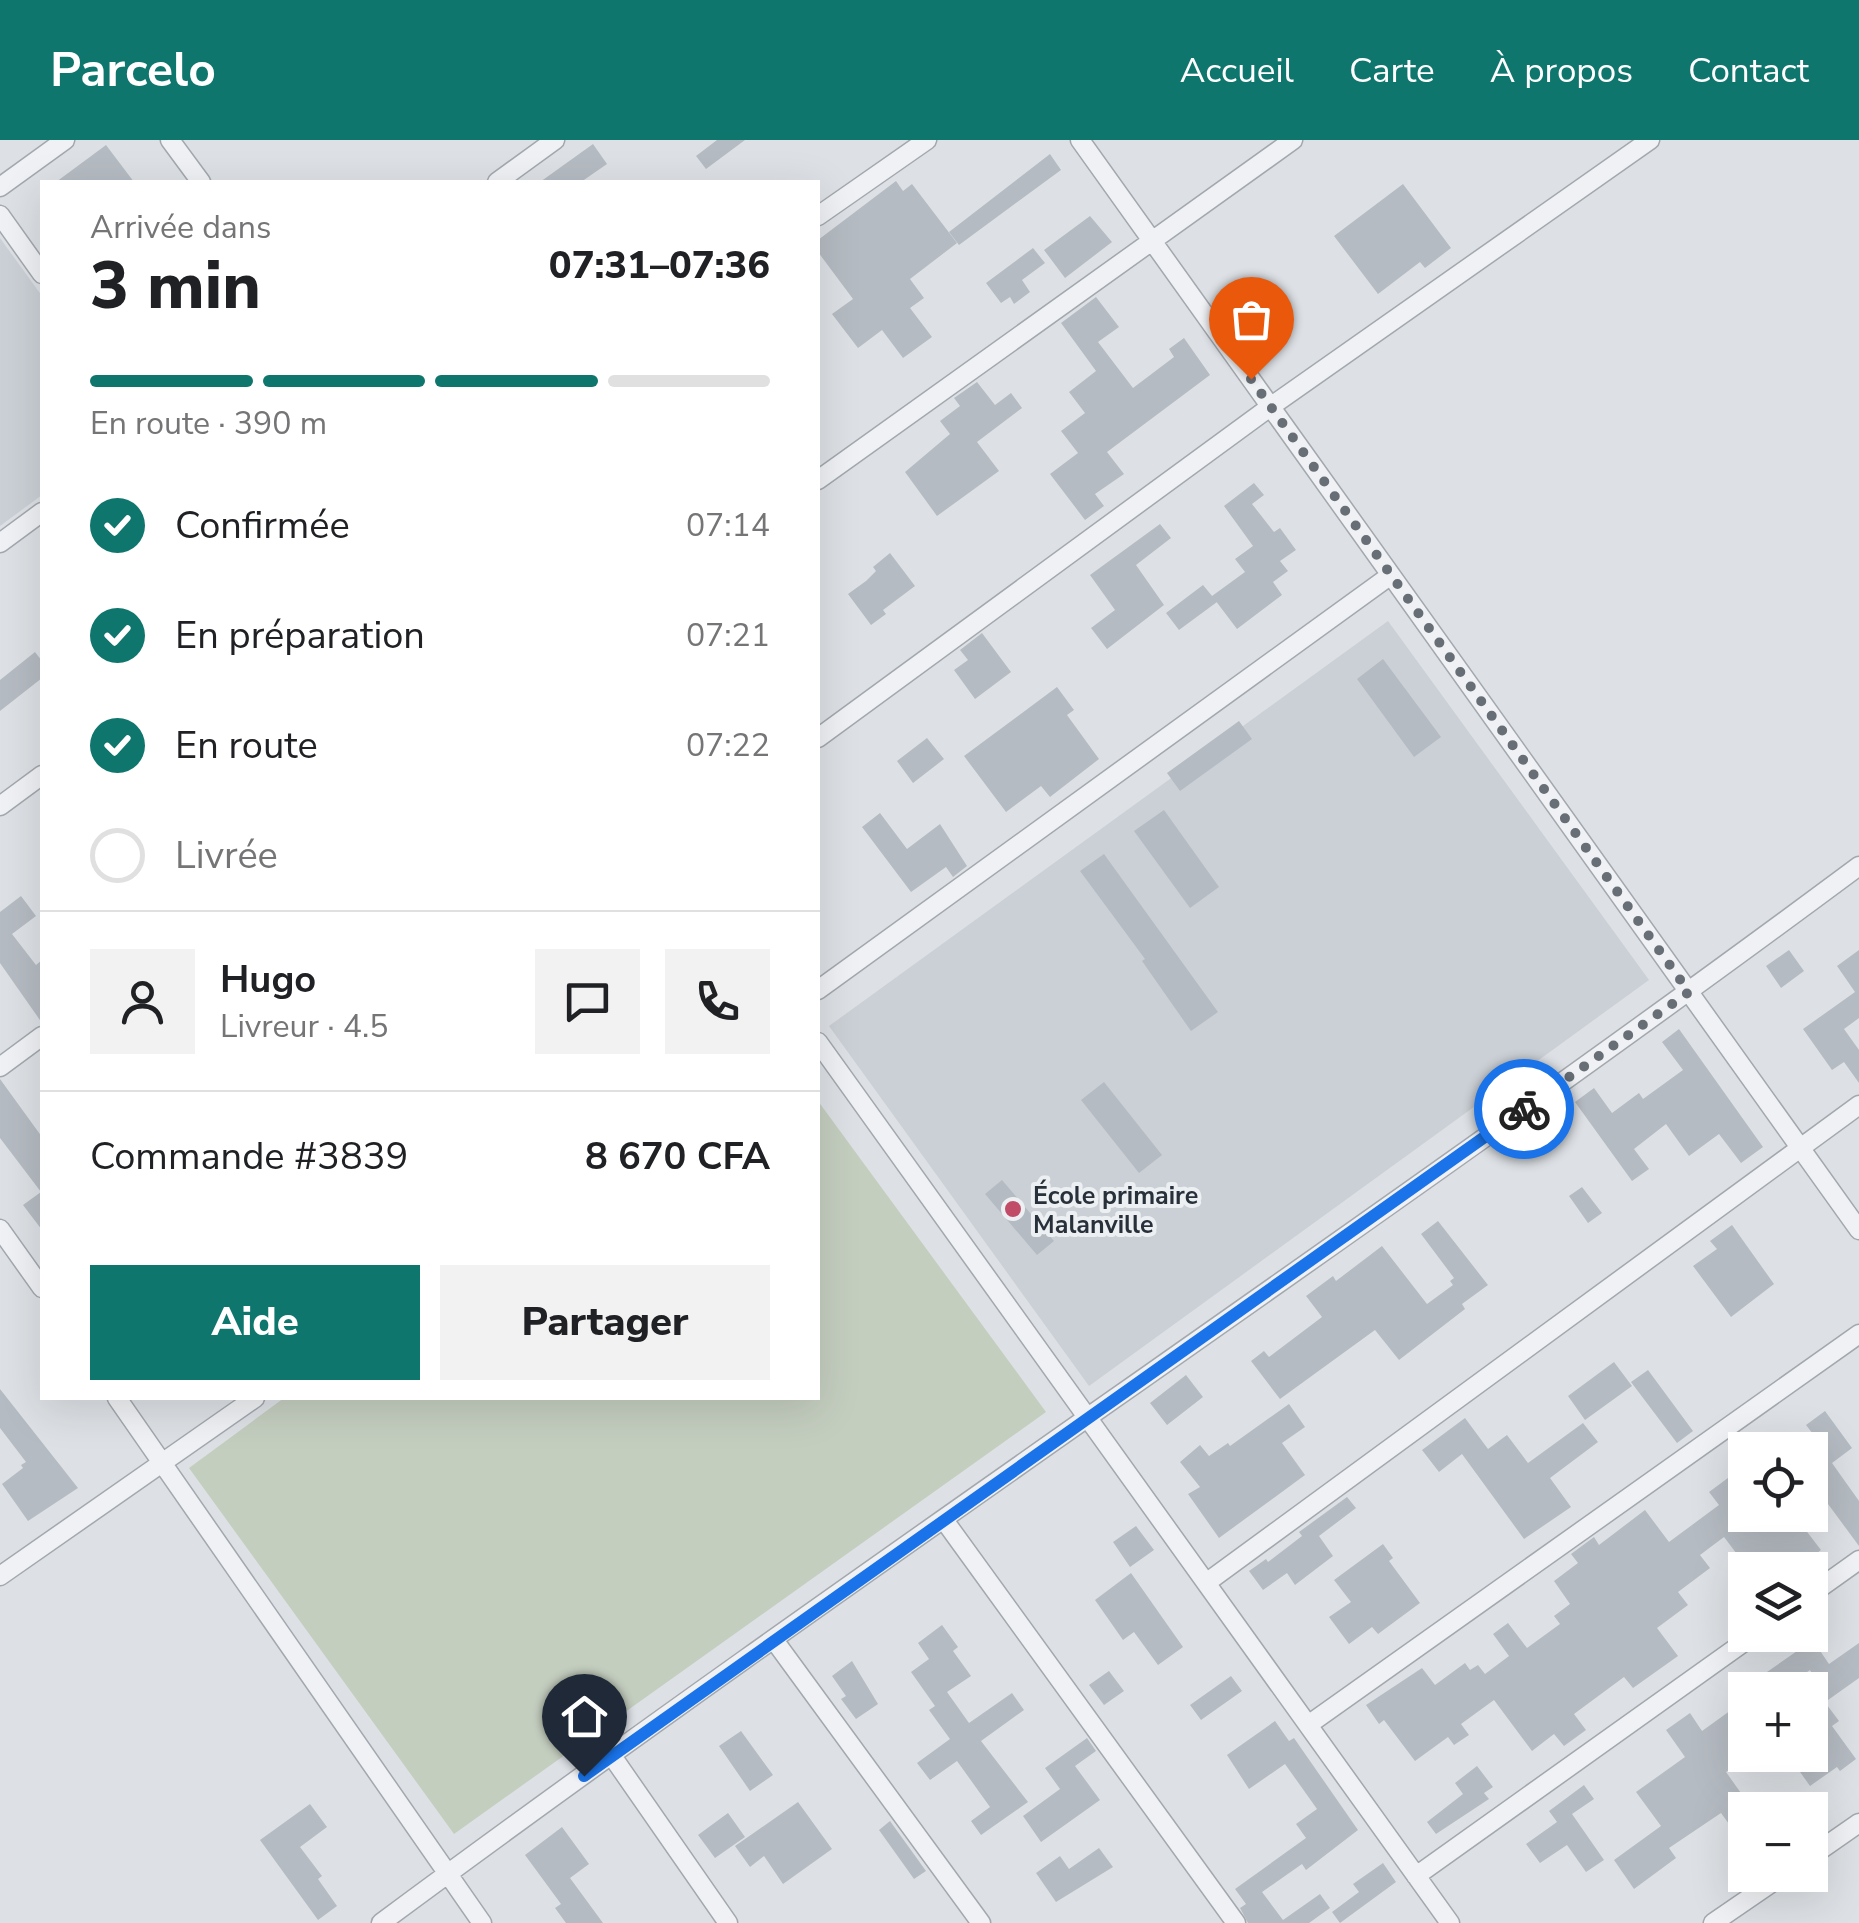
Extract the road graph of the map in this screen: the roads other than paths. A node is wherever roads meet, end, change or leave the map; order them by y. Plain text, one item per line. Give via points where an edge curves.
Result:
1 (65, 140) edge
2 (170, 140) edge
3 (555, 140) edge
4 (927, 140) edge
5 (1080, 140) edge
6 (1293, 140) edge
7 (1650, 140) edge
8 (200, 180) edge
9 (500, 180) edge
10 (0, 187) edge
11 (0, 215) edge
12 (820, 215) edge
13 (1152, 240) junction
14 (40, 271) edge
15 (1270, 407) junction
16 (820, 479) edge
17 (40, 513) edge
18 (0, 543) edge
19 (1391, 575) junction
20 (820, 737) edge
21 (40, 777) edge
22 (0, 806) edge
23 (1859, 866) edge
24 (820, 989) edge
25 (1689, 992) junction
26 (40, 1037) edge
27 (820, 1045) edge
28 (0, 1066) edge
29 (1859, 1105) edge
30 (1800, 1148) junction
31 (0, 1229) edge
32 (1859, 1230) edge
33 (40, 1285) edge
34 (1859, 1334) edge
35 (119, 1400) edge
36 (251, 1400) edge
37 (1086, 1417) junction
38 (163, 1464) junction
39 (944, 1520) junction
40 (1859, 1560) edge
41 (0, 1576) edge
42 (1828, 1582) edge
43 (1206, 1583) junction
44 (774, 1640) junction
45 (1730, 1652) edge
46 (1308, 1725) junction
47 (612, 1756) junction
48 (1859, 1823) edge
49 (1828, 1845) edge
50 (447, 1874) junction
51 (1416, 1876) junction
52 (1758, 1892) edge
53 (382, 1923) edge
54 (482, 1923) edge
55 (728, 1923) edge
56 (981, 1923) edge
57 (1236, 1923) edge
58 (1450, 1923) edge
59 (1713, 1923) edge

1 - 10 street
2 - 8 street
3 - 9 street
4 - 12 street
5 - 13 street
6 - 13 street
7 - 15 street
11 - 14 street
13 - 15 street
13 - 16 street
15 - 19 street
15 - 20 street
17 - 18 street
19 - 24 street
19 - 25 street
21 - 22 street
23 - 25 street
25 - 30 street
25 - 37 street
26 - 28 street
27 - 37 street
29 - 30 street
30 - 32 street
30 - 43 street
31 - 33 street
34 - 46 street
35 - 38 street
36 - 38 street
37 - 39 street
37 - 43 street
38 - 41 street
38 - 50 street
39 - 44 street
39 - 57 street
40 - 42 street
43 - 46 street
44 - 47 street
44 - 56 street
45 - 51 street
46 - 51 street
47 - 50 street
47 - 55 street
48 - 49 street
50 - 53 street
50 - 54 street
51 - 58 street
52 - 59 street

